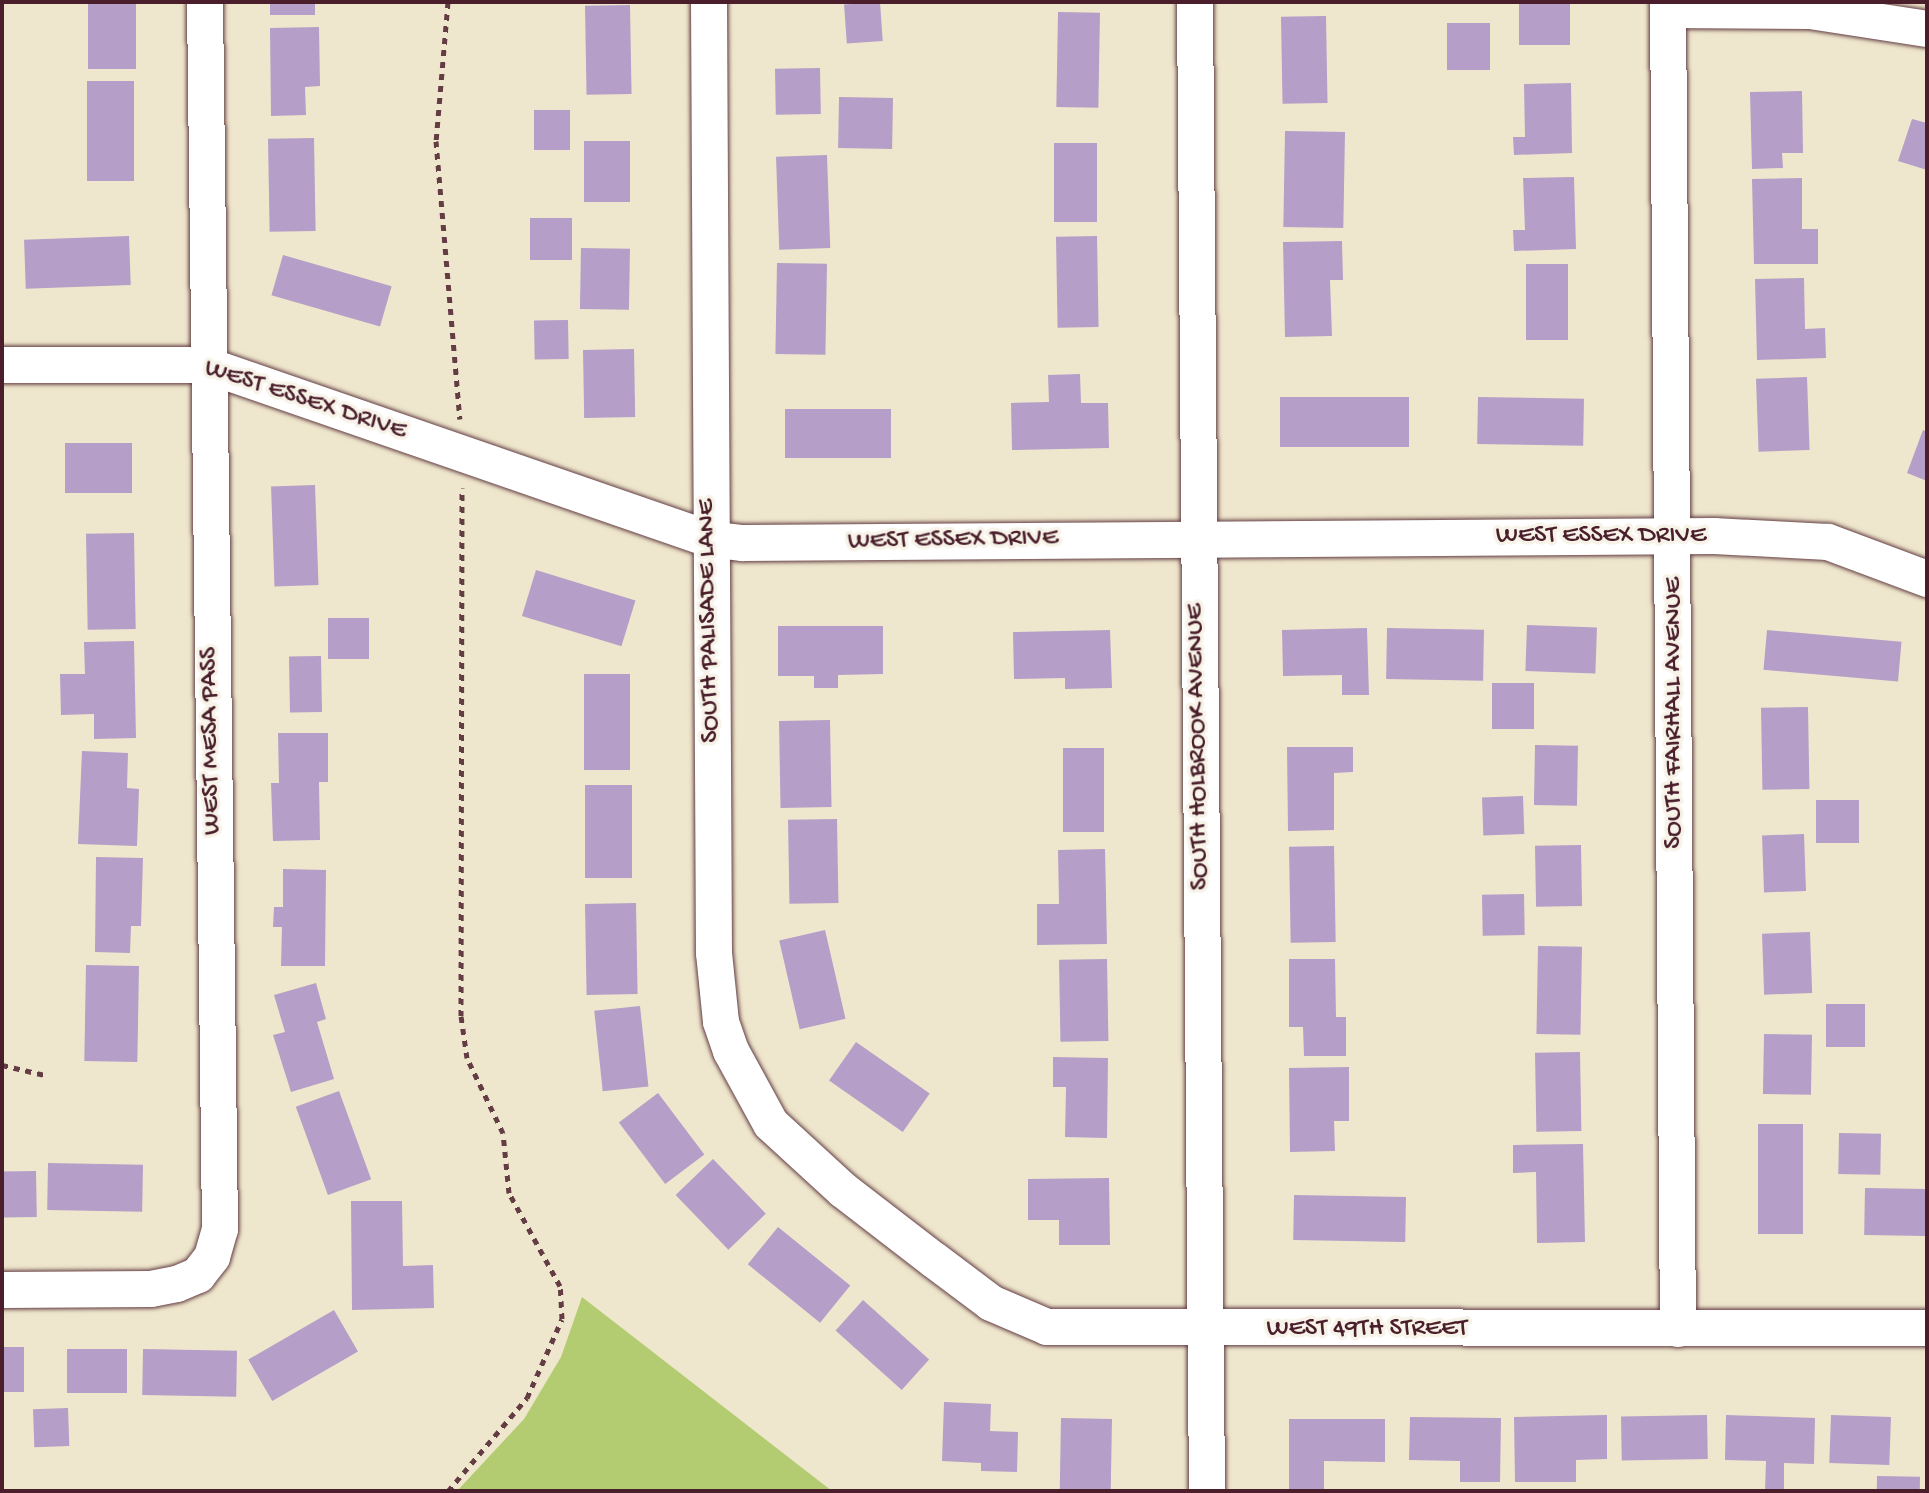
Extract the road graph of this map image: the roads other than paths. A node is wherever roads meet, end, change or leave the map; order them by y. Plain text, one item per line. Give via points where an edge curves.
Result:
1 (205, 2) edge
2 (709, 2) edge
3 (1195, 2) edge
4 (1668, 6) edge
5 (1927, 29) edge
6 (2, 365) edge
7 (206, 365) junction
8 (1674, 536) junction
9 (709, 539) junction
10 (1197, 539) junction
11 (1927, 579) edge
12 (849, 1194) joint
13 (2, 1290) edge
14 (1927, 1328) edge
15 (1678, 1329) junction
16 (1205, 1330) junction
17 (1207, 1491) edge

1 - 7 street, WEST MESA PASS
2 - 9 street, SOUTH PALISADE LANE
3 - 10 street, SOUTH HOLBROOK AVENUE
4 - 5 street via 1810,11
4 - 8 street, SOUTH FAIRHALL AVENUE
6 - 7 street, WEST ESSEX DRIVE
7 - 9 street, WEST ESSEX DRIVE
7 - 13 street, WEST MESA PASS via 220,1229 212,1257 198,1275 177,1284 151,1289
8 - 10 street, WEST ESSEX DRIVE
8 - 11 street, WEST ESSEX DRIVE via 1828,542
8 - 15 street, SOUTH FAIRHALL AVENUE
9 - 10 street, WEST ESSEX DRIVE
9 - 12 street, SOUTH PALISADE LANE via 714,953 721,1022 771,1124
10 - 16 street, SOUTH HOLBROOK AVENUE
12 - 16 street, WEST 49TH STREET via 991,1303 1018,1317 1079,1330
14 - 15 street, WEST 49TH STREET
15 - 16 street, WEST 49TH STREET
16 - 17 street, SOUTH HOLBROOK AVENUE

